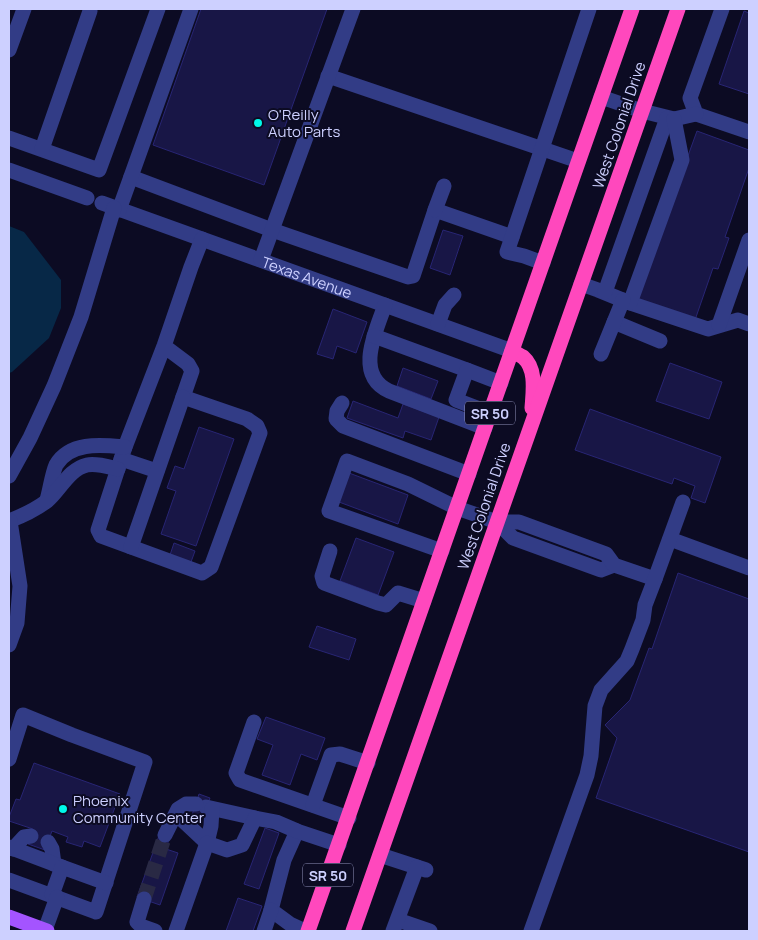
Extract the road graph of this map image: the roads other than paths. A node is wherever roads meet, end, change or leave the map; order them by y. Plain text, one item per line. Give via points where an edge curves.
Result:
1 (24, 9) edge
2 (158, 9) edge
3 (191, 9) edge
4 (353, 9) edge
5 (589, 9) edge
6 (632, 9) edge
7 (678, 9) edge
8 (722, 9) edge
9 (90, 11) dead end
10 (9, 50) edge
11 (328, 76) junction
12 (601, 97) junction
13 (642, 111) junction
14 (696, 114) junction
15 (671, 119) junction
16 (749, 132) edge
17 (9, 138) edge
18 (42, 149) junction
19 (542, 149) junction
20 (578, 161) junction
21 (9, 170) edge
22 (131, 178) junction
23 (444, 186) dead end
24 (87, 198) dead end
25 (112, 207) junction
26 (435, 210) junction
27 (272, 230) junction
28 (512, 237) junction
29 (202, 239) junction
30 (749, 240) edge
31 (261, 260) junction
32 (543, 263) junction
33 (581, 284) junction
34 (605, 292) junction
35 (454, 295) dead end
36 (627, 301) junction
37 (385, 305) junction
38 (614, 322) junction
39 (438, 324) junction
40 (749, 324) edge
41 (719, 326) junction
42 (374, 336) junction
43 (660, 341) dead end
44 (164, 346) junction
45 (512, 350) junction
46 (601, 354) dead end
47 (467, 370) junction
48 (501, 383) junction
49 (183, 398) junction
50 (342, 403) dead end
51 (490, 413) junction
52 (532, 422) junction
53 (485, 428) junction
54 (122, 458) junction
55 (157, 471) junction
56 (469, 474) junction
57 (9, 476) edge
58 (47, 501) junction
59 (683, 502) dead end
60 (457, 508) junction
61 (10, 517) edge
62 (497, 522) junction
63 (670, 540) junction
64 (130, 547) junction
65 (330, 551) dead end
66 (442, 551) junction
67 (749, 568) edge
68 (655, 579) junction
69 (424, 601) junction
70 (9, 645) edge
71 (254, 722) dead end
72 (9, 759) edge
73 (368, 763) junction
74 (313, 806) junction
75 (205, 807) junction
76 (176, 814) junction
77 (255, 818) junction
78 (348, 818) junction
79 (297, 831) junction
80 (165, 834) tunnel mouth
81 (30, 836) dead end
82 (48, 842) dead end
83 (207, 843) junction
84 (339, 845) junction
85 (11, 848) edge
86 (380, 855) junction
87 (58, 866) junction
88 (9, 880) edge
89 (106, 883) junction
90 (55, 896) junction
91 (144, 899) tunnel mouth
92 (271, 910) junction
93 (9, 917) edge
94 (396, 926) edge
95 (46, 931) edge
96 (155, 931) edge
97 (176, 931) edge
98 (264, 931) edge
99 (307, 931) edge
100 (353, 931) edge
101 (430, 931) edge
102 (532, 931) edge

1 - 10 street
2 - 18 street via 99,170
3 - 22 street
4 - 11 street
5 - 19 street
6 - 12 highway, West Colonial Drive / SR 50
7 - 13 highway, West Colonial Drive / SR 50
8 - 14 street via 690,98
9 - 18 street
11 - 19 street
11 - 27 street
12 - 13 street
12 - 20 highway, West Colonial Drive / SR 50
13 - 15 street
13 - 33 highway, West Colonial Drive / SR 50
14 - 15 street
14 - 16 street
15 - 34 street
15 - 36 street via 682,160
17 - 18 street
19 - 20 street
19 - 28 street
20 - 32 highway, West Colonial Drive / SR 50
21 - 24 street
22 - 25 street
22 - 27 street
23 - 26 street
25 - 29 street, Texas Avenue
25 - 57 street via 81,317 54,386
26 - 27 street via 413,276 408,278
26 - 28 street
27 - 31 street
28 - 32 street via 507,252
29 - 31 street, Texas Avenue
29 - 44 street
30 - 41 street
31 - 37 street, Texas Avenue
32 - 45 highway, West Colonial Drive / SR 50
33 - 34 street
33 - 52 highway, West Colonial Drive / SR 50
34 - 36 street
35 - 39 street via 445,305
36 - 38 street
36 - 41 street via 708,328
37 - 39 street, Texas Avenue
37 - 42 street
38 - 43 street
38 - 46 street
39 - 45 street, Texas Avenue
40 - 41 street via 738,320
42 - 47 street
42 - 53 street via 370,352 371,370 381,387
44 - 49 street via 188,364 192,372
44 - 54 street
45 - 48 highway, West Colonial Drive / SR 50
45 - 52 highway via 524,358 533,379
47 - 48 street
47 - 51 street via 456,400
48 - 51 highway, West Colonial Drive / SR 50
49 - 55 street
49 - 64 street via 247,419 257,426 260,433 212,567 202,573
50 - 56 street via 336,419 343,426
51 - 53 highway, West Colonial Drive / SR 50
52 - 62 highway, West Colonial Drive / SR 50
53 - 56 highway, West Colonial Drive / SR 50
54 - 55 street
54 - 58 street via 80,468
54 - 58 street via 96,445 64,455 56,466
54 - 64 street via 98,530 101,536
55 - 64 street
56 - 60 highway, West Colonial Drive / SR 50
58 - 61 street via 25,515
59 - 63 street
60 - 62 street
60 - 66 highway, West Colonial Drive / SR 50
60 - 66 street via 408,484 347,461 329,511
61 - 70 street via 20,586 16,623
62 - 68 street via 519,522 606,554 614,565
62 - 86 highway, West Colonial Drive / SR 50
63 - 67 street
63 - 68 street
65 - 69 street via 322,576 324,583 386,605 398,593
66 - 69 highway, West Colonial Drive / SR 50
68 - 102 street via 627,661 602,690 595,706 587,775
69 - 73 highway, West Colonial Drive / SR 50
71 - 74 street via 236,773 240,780
72 - 89 street via 23,715 145,762
73 - 74 street via 340,754 331,755
73 - 78 highway, West Colonial Drive / SR 50
74 - 78 street
75 - 76 street via 186,804
75 - 77 street
75 - 83 street via 211,826
76 - 80 street
76 - 83 street
77 - 79 street
77 - 83 street via 242,845 227,850
78 - 84 highway, West Colonial Drive / SR 50
79 - 84 street
79 - 92 street via 284,860
81 - 85 street
82 - 87 street
83 - 97 street
84 - 99 highway, West Colonial Drive / SR 50
85 - 87 street
86 - 94 street via 422,869
86 - 100 highway, West Colonial Drive / SR 50
87 - 89 street
87 - 90 street
88 - 90 street
89 - 90 street via 96,912
90 - 95 street
91 - 96 street via 137,922
92 - 98 street
92 - 99 street via 290,924
93 - 95 main road
94 - 101 street

